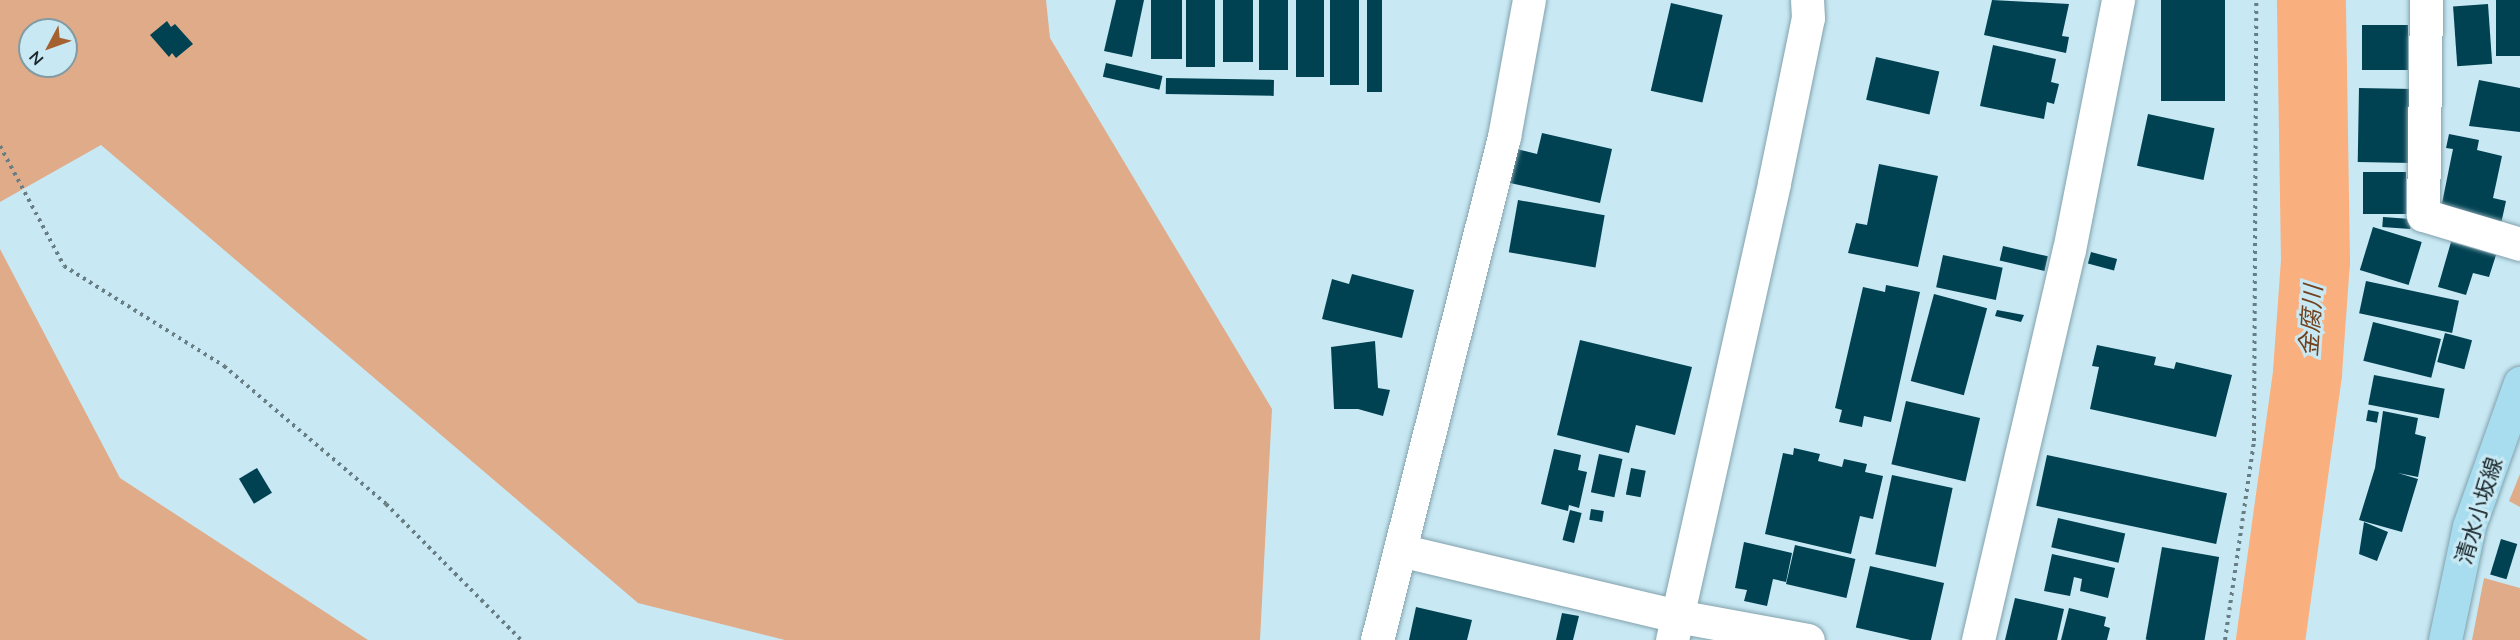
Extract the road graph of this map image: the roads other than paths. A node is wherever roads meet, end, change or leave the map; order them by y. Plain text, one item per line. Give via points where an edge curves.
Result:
1 (1528, 0) edge
2 (1807, 0) edge
3 (2118, 0) edge
4 (2426, 0) edge
5 (2520, 244) edge
6 (2520, 383) edge
7 (1400, 550) junction
8 (1675, 628) edge
9 (1377, 640) edge
10 (1808, 640) edge
11 (1978, 640) edge
12 (2445, 640) edge

1 - 7 street via 1504,137
2 - 8 street via 1808,18 1774,183
3 - 11 street via 2069,250
4 - 5 street via 2423,215
6 - 12 main road, 清水小坂線 via 2469,526
7 - 8 street
7 - 9 street
8 - 10 street

